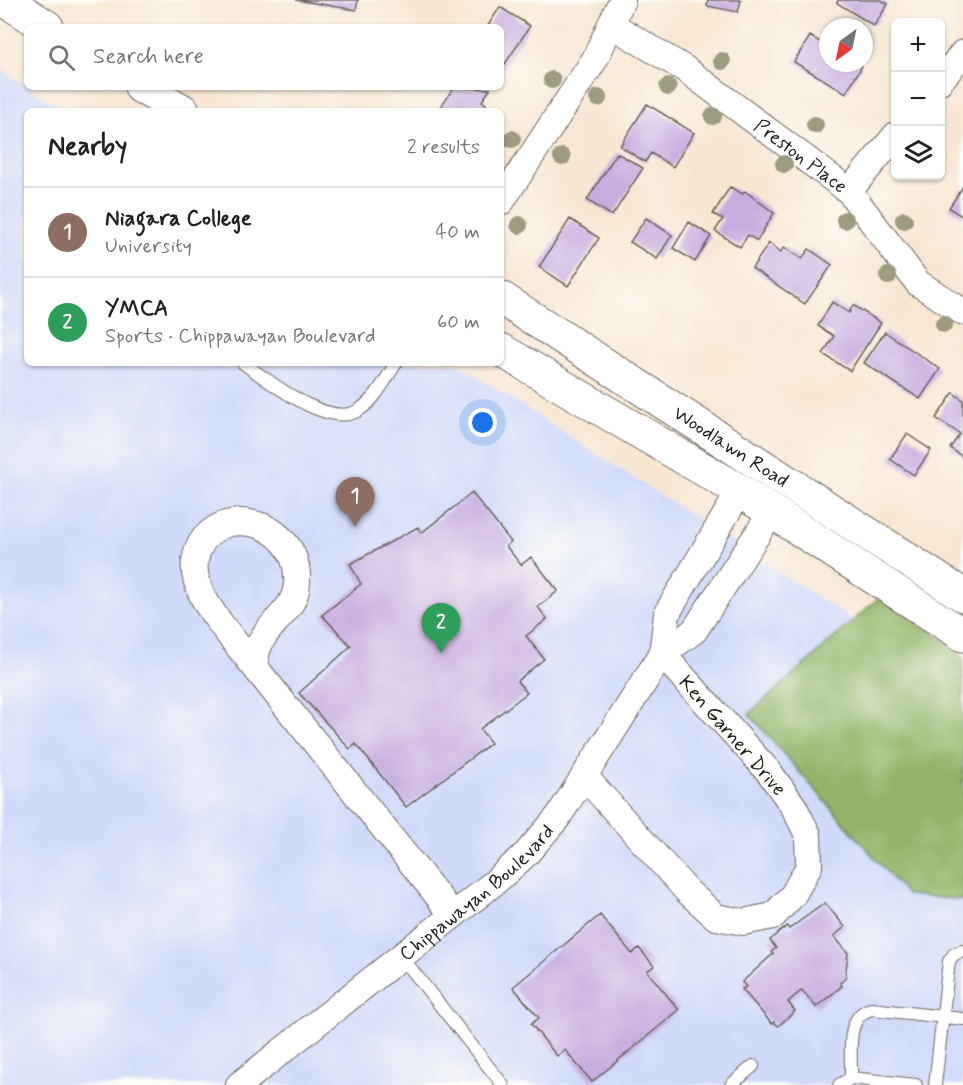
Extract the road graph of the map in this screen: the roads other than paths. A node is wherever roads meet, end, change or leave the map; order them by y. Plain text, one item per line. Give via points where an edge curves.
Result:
1 (5, 0) edge
2 (622, 0) edge
3 (42, 24) edge
4 (612, 25) junction
5 (963, 53) edge
6 (945, 75) edge
7 (156, 98) edge
8 (177, 108) edge
9 (891, 141) edge
10 (849, 191) junction
11 (504, 197) edge
12 (504, 300) edge
13 (963, 312) edge
14 (504, 352) edge
15 (248, 366) edge
16 (394, 366) edge
17 (740, 491) junction
18 (772, 512) junction
19 (963, 595) edge
20 (963, 635) edge
21 (662, 654) junction
22 (254, 666) junction
23 (586, 778) junction
24 (453, 915) junction
25 (963, 951) edge
26 (401, 956) junction
27 (943, 1017) junction
28 (963, 1019) edge
29 (753, 1066) dead end
30 (851, 1078) junction
31 (239, 1085) edge
32 (503, 1085) edge
33 (731, 1085) edge
34 (839, 1085) edge
35 (916, 1085) edge
36 (935, 1085) edge

1 - 3 main road
2 - 4 street
4 - 10 street, Preston Place via 685,69
4 - 11 street via 595,59
5 - 6 street
7 - 8 main road
9 - 10 street
10 - 13 street, Preston Place via 918,283
12 - 19 main road, Woodlawn Road
14 - 17 main road, Woodlawn Road
15 - 16 lane via 331,415 357,412 372,399
17 - 18 main road, Woodlawn Road
17 - 21 street, Chippawayan Boulevard via 667,612
18 - 20 main road, Woodlawn Road
18 - 21 street, Chippawayan Boulevard via 694,631
21 - 23 street, Chippawayan Boulevard
21 - 23 street, Ken Garner Drive via 768,772 794,807 808,835 809,866 794,895 772,916 743,922 716,917 688,892
22 - 22 street via 212,612 199,586 195,562 202,543 214,531 226,523 242,520 281,537 292,552 296,569 297,586 291,604 264,634
22 - 24 street
23 - 24 street, Chippawayan Boulevard via 526,854
24 - 26 street, Chippawayan Boulevard
25 - 27 lane via 949,961
26 - 31 street, Chippawayan Boulevard
26 - 32 lane
27 - 28 lane
27 - 30 lane via 864,1011 856,1017 853,1028
27 - 36 lane
29 - 33 lane
30 - 34 lane
30 - 35 lane

